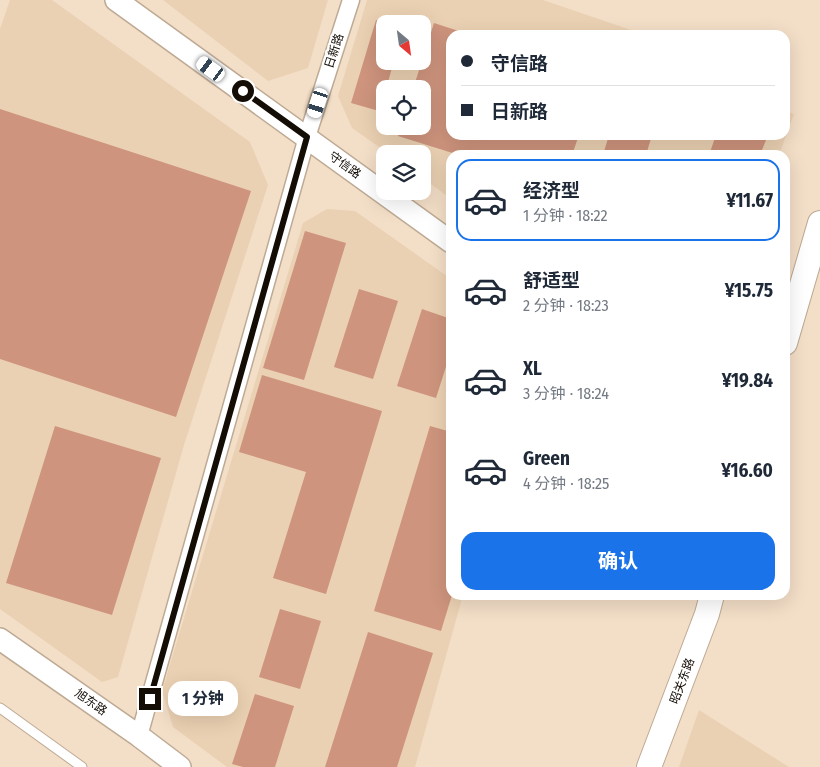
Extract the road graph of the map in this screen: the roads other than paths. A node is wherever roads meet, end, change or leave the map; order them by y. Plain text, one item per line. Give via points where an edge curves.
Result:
1 (116, 0) edge
2 (351, 0) edge
3 (307, 137) junction
4 (820, 222) edge
5 (446, 238) edge
6 (790, 327) edge
7 (711, 600) edge
8 (0, 639) edge
9 (0, 708) edge
10 (139, 736) junction
11 (82, 767) edge
12 (180, 767) edge
13 (649, 767) edge

1 - 3 street, 守信路
2 - 3 street, 日新路
3 - 5 street, 守信路
3 - 10 street, 日新路
4 - 6 main road
7 - 13 main road, 昭关东路
8 - 10 street, 旭东路
9 - 11 lane
10 - 12 street, 旭东路

